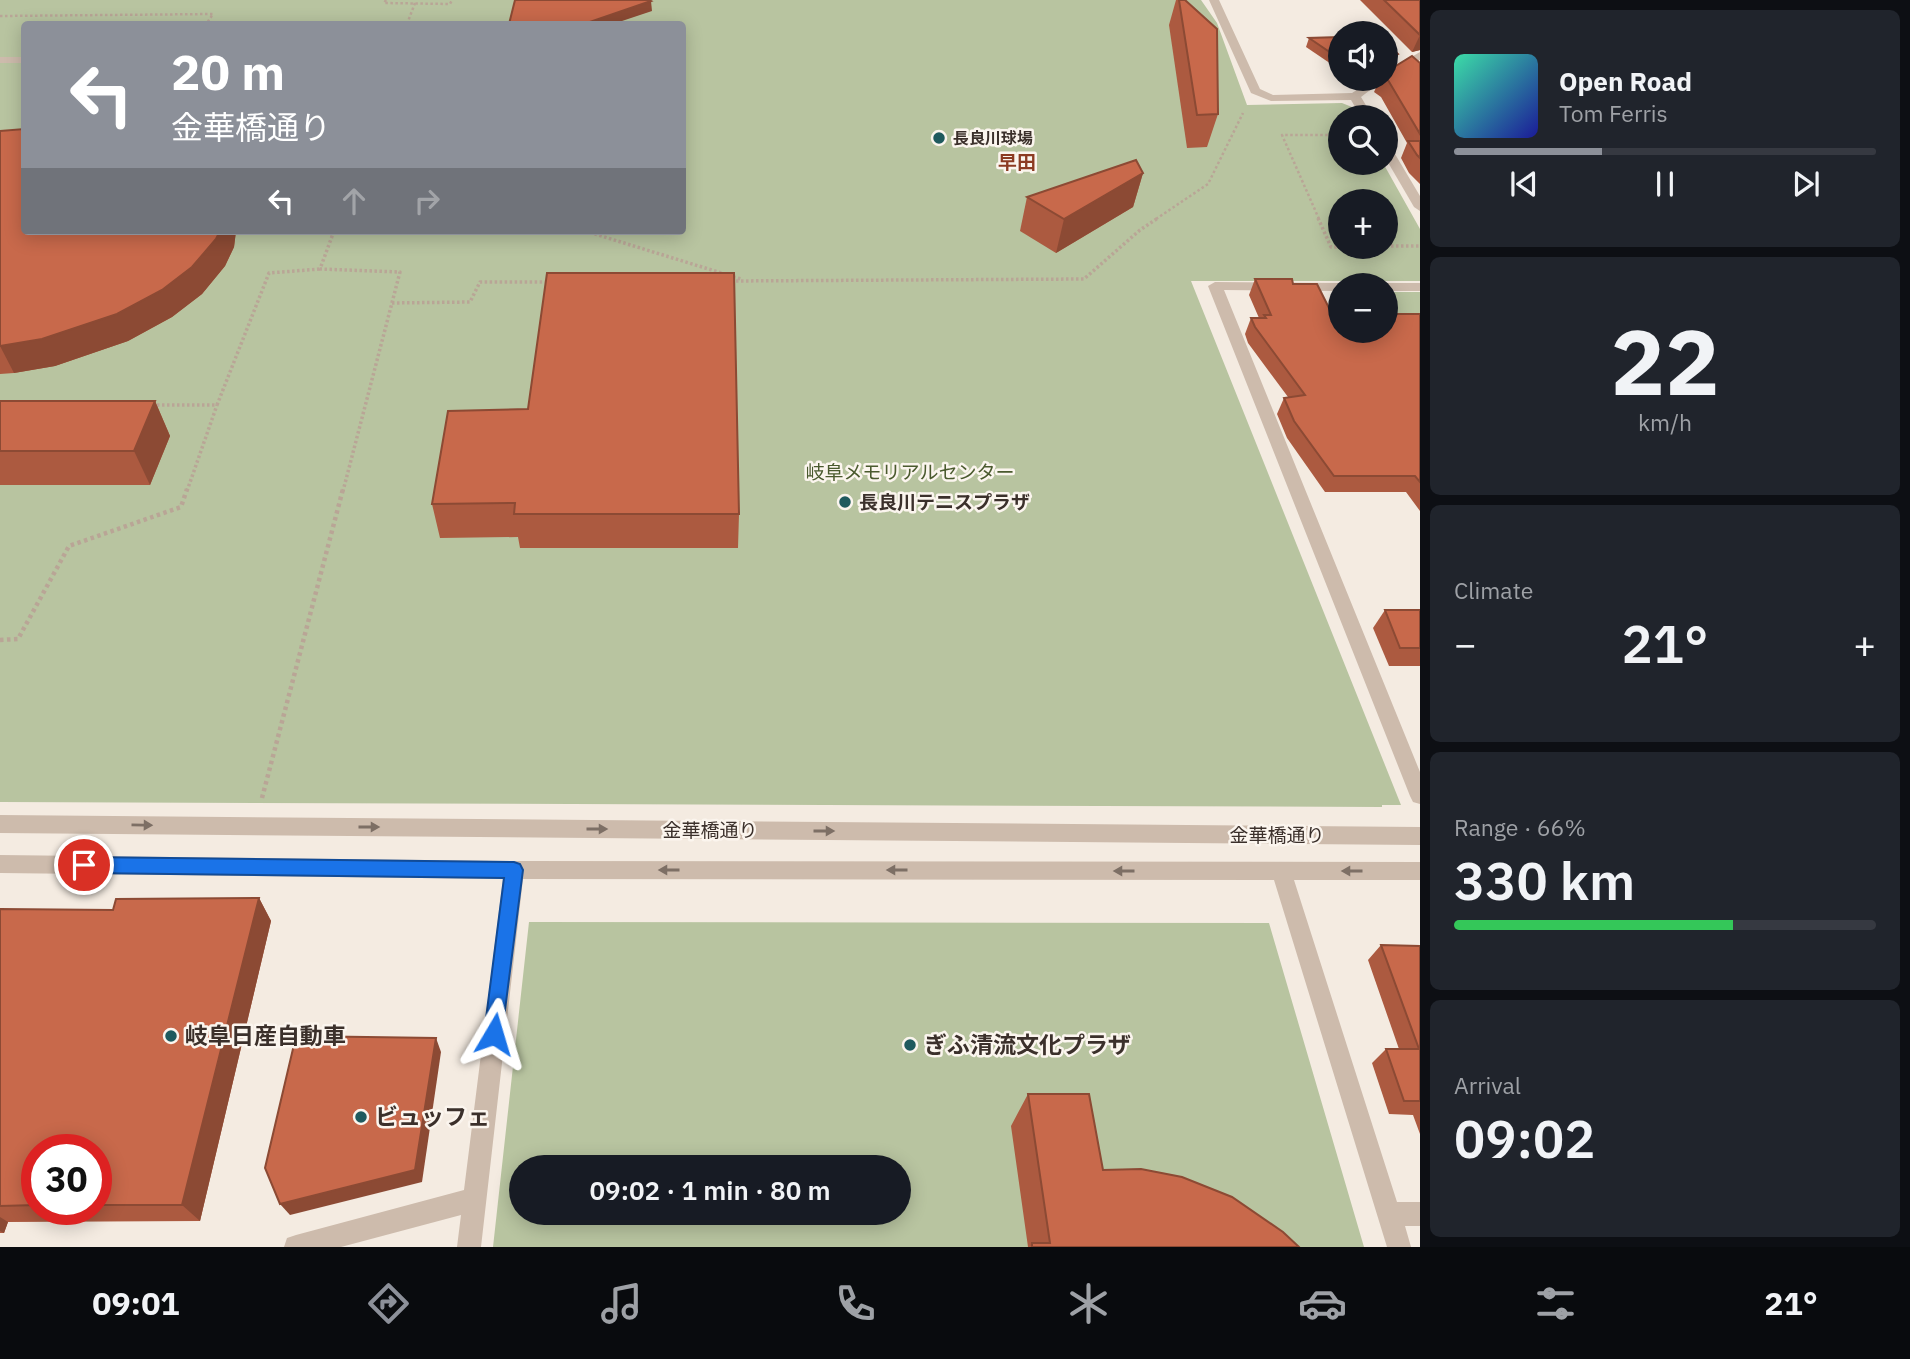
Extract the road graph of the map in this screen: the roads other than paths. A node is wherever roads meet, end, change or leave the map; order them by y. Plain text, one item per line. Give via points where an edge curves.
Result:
1 (1214, 0) edge
2 (1417, 59) edge
3 (0, 60) edge
4 (21, 60) edge
5 (1398, 69) edge
6 (1363, 91) edge
7 (1355, 96) junction
8 (1360, 105) edge
9 (1398, 165) edge
10 (1415, 188) edge
11 (1420, 207) edge
12 (1328, 287) edge
13 (1398, 287) edge
14 (1420, 287) edge
15 (1420, 796) edge
16 (0, 824) edge
17 (1420, 836) edge
18 (0, 864) edge
19 (514, 870) junction
20 (1280, 871) junction
21 (1420, 871) edge
22 (474, 1199) junction
23 (1389, 1214) junction
24 (1420, 1214) edge
25 (296, 1247) edge
26 (469, 1247) edge
27 (1399, 1247) edge

1 - 7 street via 1255,91 1271,98
2 - 5 street
3 - 4 street
6 - 7 street
7 - 8 street
9 - 10 street
10 - 11 street
12 - 15 street via 1215,286
13 - 14 street
16 -> 17 street, 金華橋通り
18 - 19 street, 金華橋通り
20 -> 19 street, 金華橋通り
19 - 22 street
21 -> 20 street, 金華橋通り
20 - 23 street
22 - 25 street
22 - 26 street
23 - 24 street
23 - 27 street

